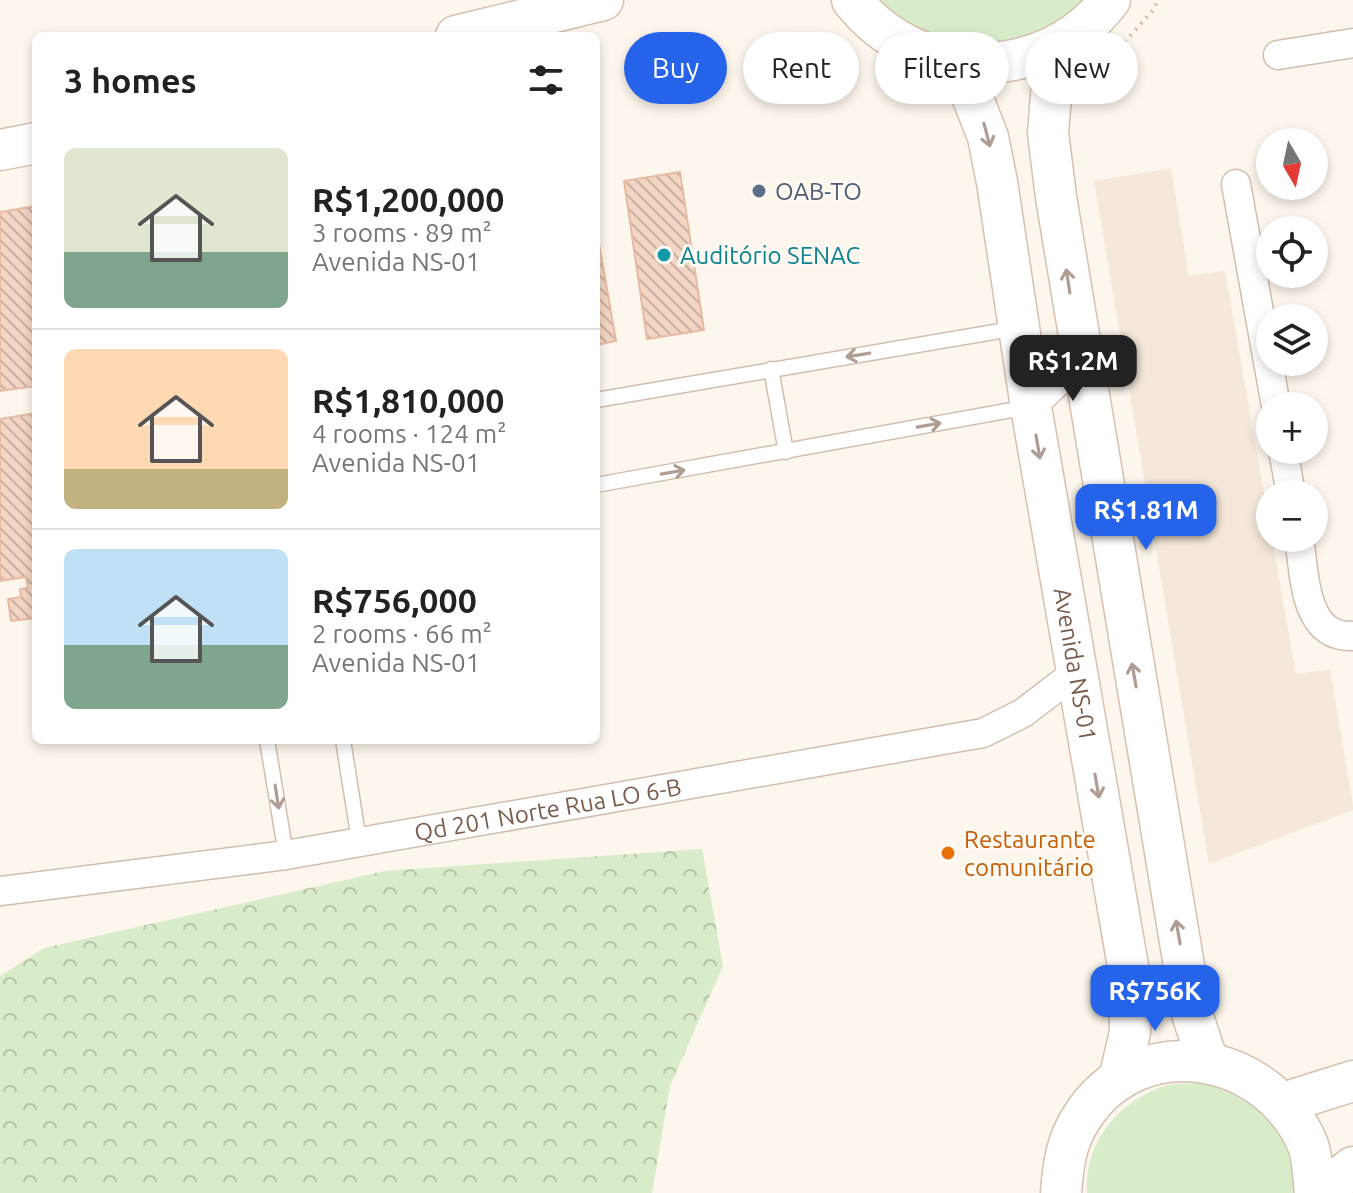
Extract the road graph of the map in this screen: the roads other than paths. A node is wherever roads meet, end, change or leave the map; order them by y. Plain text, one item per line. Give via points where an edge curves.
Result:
1 (603, 0) edge
2 (852, 0) edge
3 (1110, 0) edge
4 (472, 32) edge
5 (885, 32) edge
6 (1078, 32) edge
7 (1353, 43) edge
8 (1278, 55) dead end
9 (975, 104) edge
10 (1050, 104) edge
11 (32, 144) edge
12 (0, 150) edge
13 (1236, 184) dead end
14 (1018, 328) junction
15 (1080, 361) junction
16 (771, 369) junction
17 (1273, 392) edge
18 (600, 399) edge
19 (1031, 407) junction
20 (786, 452) junction
21 (600, 484) edge
22 (1301, 552) edge
23 (1353, 636) edge
24 (1078, 671) junction
25 (268, 744) edge
26 (344, 744) edge
27 (359, 841) junction
28 (286, 855) junction
29 (0, 891) edge
30 (1208, 1062) junction
31 (1119, 1080) junction
32 (1353, 1081) edge
33 (1283, 1103) junction
34 (1353, 1167) edge
35 (1061, 1193) edge
36 (1317, 1193) edge

1 - 4 street
2 - 5 street
3 - 6 street
7 - 8 street
9 -> 14 street, Avenida NS-01 via 988,137
15 -> 10 street via 1048,133
11 - 12 street
13 - 17 street
14 -> 16 lane
14 - 19 street, Avenida NS-01
15 - 19 street
30 -> 15 street via 1192,1014
16 - 18 lane
16 - 20 lane
20 -> 19 lane
19 -> 24 street, Avenida NS-01
21 -> 20 lane
22 - 23 street via 1311,608 1325,629
24 - 27 street, Qd 201 Norte Rua LO 6-B via 1023,713 983,733
24 -> 31 street, Avenida NS-01 via 1129,972 1130,1032
25 -> 28 lane
26 - 27 lane
27 - 28 street, Qd 201 Norte Rua LO 6-B
28 - 29 street, Qd 201 Norte Rua LO 6-B
30 - 31 street via 1173,1061
30 - 33 street via 1249,1076
31 - 35 street via 1080,1119 1064,1157
32 - 33 street
33 - 36 street via 1309,1146
34 - 36 street

